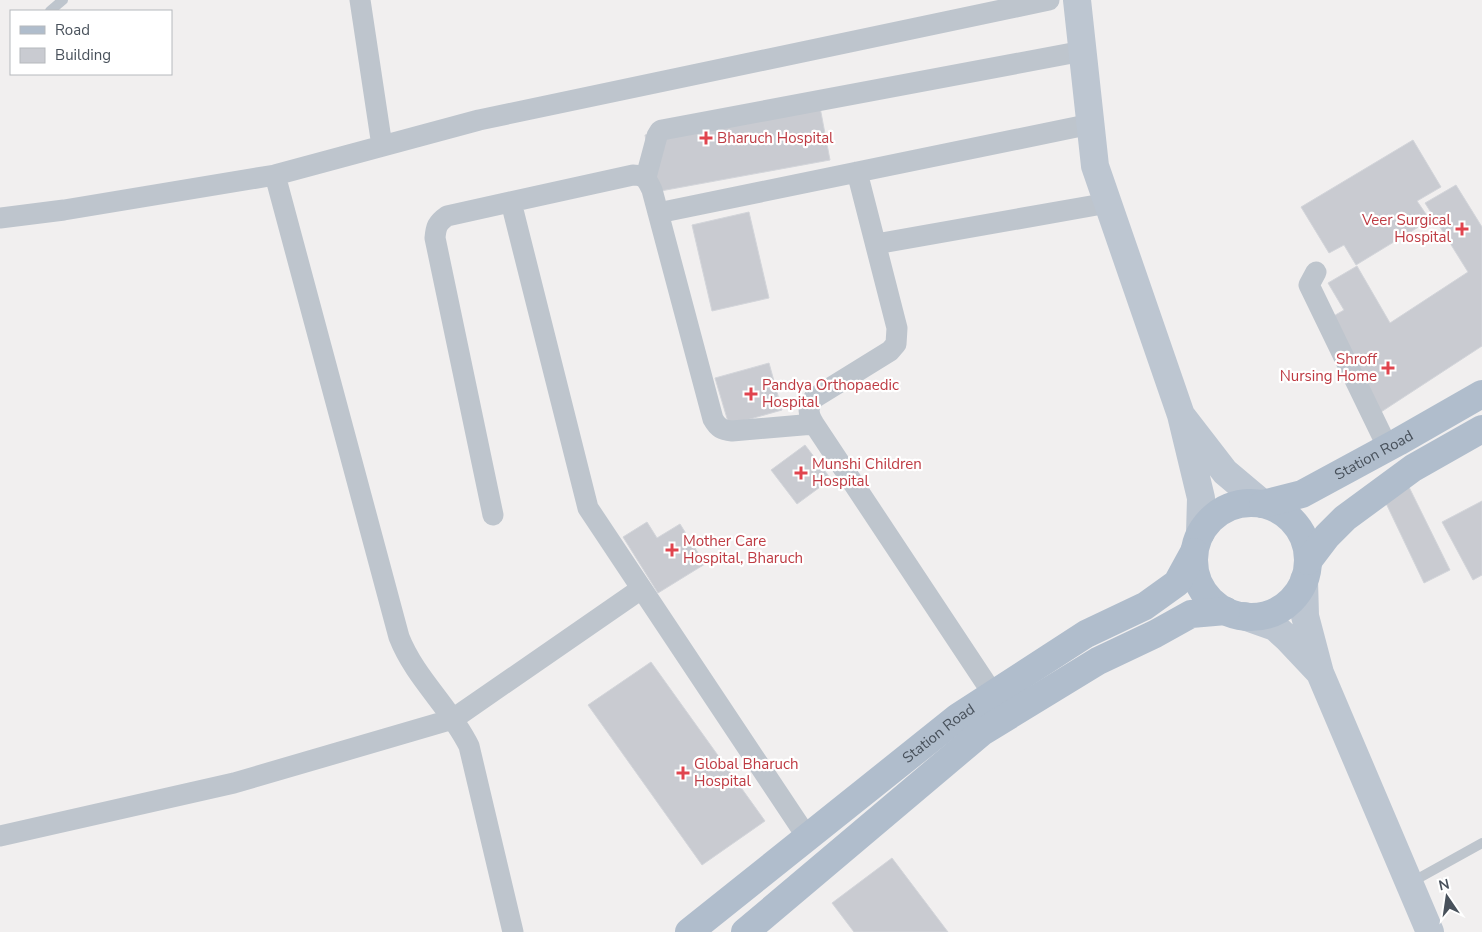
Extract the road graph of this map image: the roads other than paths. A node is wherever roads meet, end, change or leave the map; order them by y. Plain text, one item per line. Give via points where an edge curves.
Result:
1 (63, 0) edge
2 (360, 0) edge
3 (1049, 0) edge
4 (1077, 0) edge
5 (51, 10) edge
6 (1083, 51) junction
7 (1091, 124) junction
8 (382, 146) junction
9 (858, 172) junction
10 (275, 175) junction
11 (646, 177) junction
12 (511, 202) junction
13 (1108, 203) junction
14 (658, 213) junction
15 (0, 218) edge
16 (876, 244) junction
17 (1316, 272) dead end
18 (1482, 394) edge
19 (1181, 415) junction
20 (814, 424) junction
21 (1482, 429) edge
22 (1388, 448) junction
23 (1263, 504) junction
24 (493, 515) dead end
25 (1197, 543) junction
26 (1306, 571) junction
27 (641, 589) junction
28 (1235, 614) junction
29 (1320, 673) junction
30 (993, 694) junction
31 (453, 719) junction
32 (0, 836) edge
33 (807, 836) junction
34 (1482, 843) edge
35 (1409, 883) junction
36 (512, 932) edge
37 (689, 932) edge
38 (746, 932) edge
39 (1430, 932) edge

1 - 5 lane
2 - 8 street
3 - 8 street via 488,118
4 - 6 main road
6 - 7 main road
6 - 11 street via 662,130 657,136
7 - 9 street
7 - 13 main road via 1095,166
8 - 10 street
9 - 14 street
9 - 16 street
10 - 15 street
10 - 31 street via 399,637 409,658
11 - 12 street via 633,175
11 - 14 street
12 - 24 street via 447,216 436,227 435,238
12 - 27 street via 585,500 591,515
13 - 16 street
13 - 19 main road
14 - 20 street via 717,427 732,431
16 - 20 street via 897,328 896,344 890,351 814,398 808,411
17 - 22 street via 1309,285
18 - 22 main road, Station Road
19 - 23 main road via 1225,472
19 - 25 main road via 1201,498
20 - 30 street
21 - 26 main road, Station Road via 1413,468 1345,518 1327,536
22 - 23 main road, Station Road via 1302,494
23 - 25 main road via 1243,503 1225,509 1210,520
23 - 26 main road via 1282,511 1296,524 1306,542
25 - 28 main road via 1195,570 1201,587 1211,601
25 - 30 main road, Station Road via 1177,583 1146,606 1086,634
26 - 28 main road via 1294,597 1278,610 1262,616
26 - 29 main road via 1305,616
27 - 31 street
27 - 33 street
28 - 29 main road via 1275,627
28 - 38 main road, Station Road via 1191,614 1098,661 982,732
29 - 35 main road
30 - 33 main road, Station Road via 958,717
31 - 32 street via 234,783
31 - 36 street via 469,746
33 - 37 main road, Station Road
34 - 35 lane
35 - 39 main road

